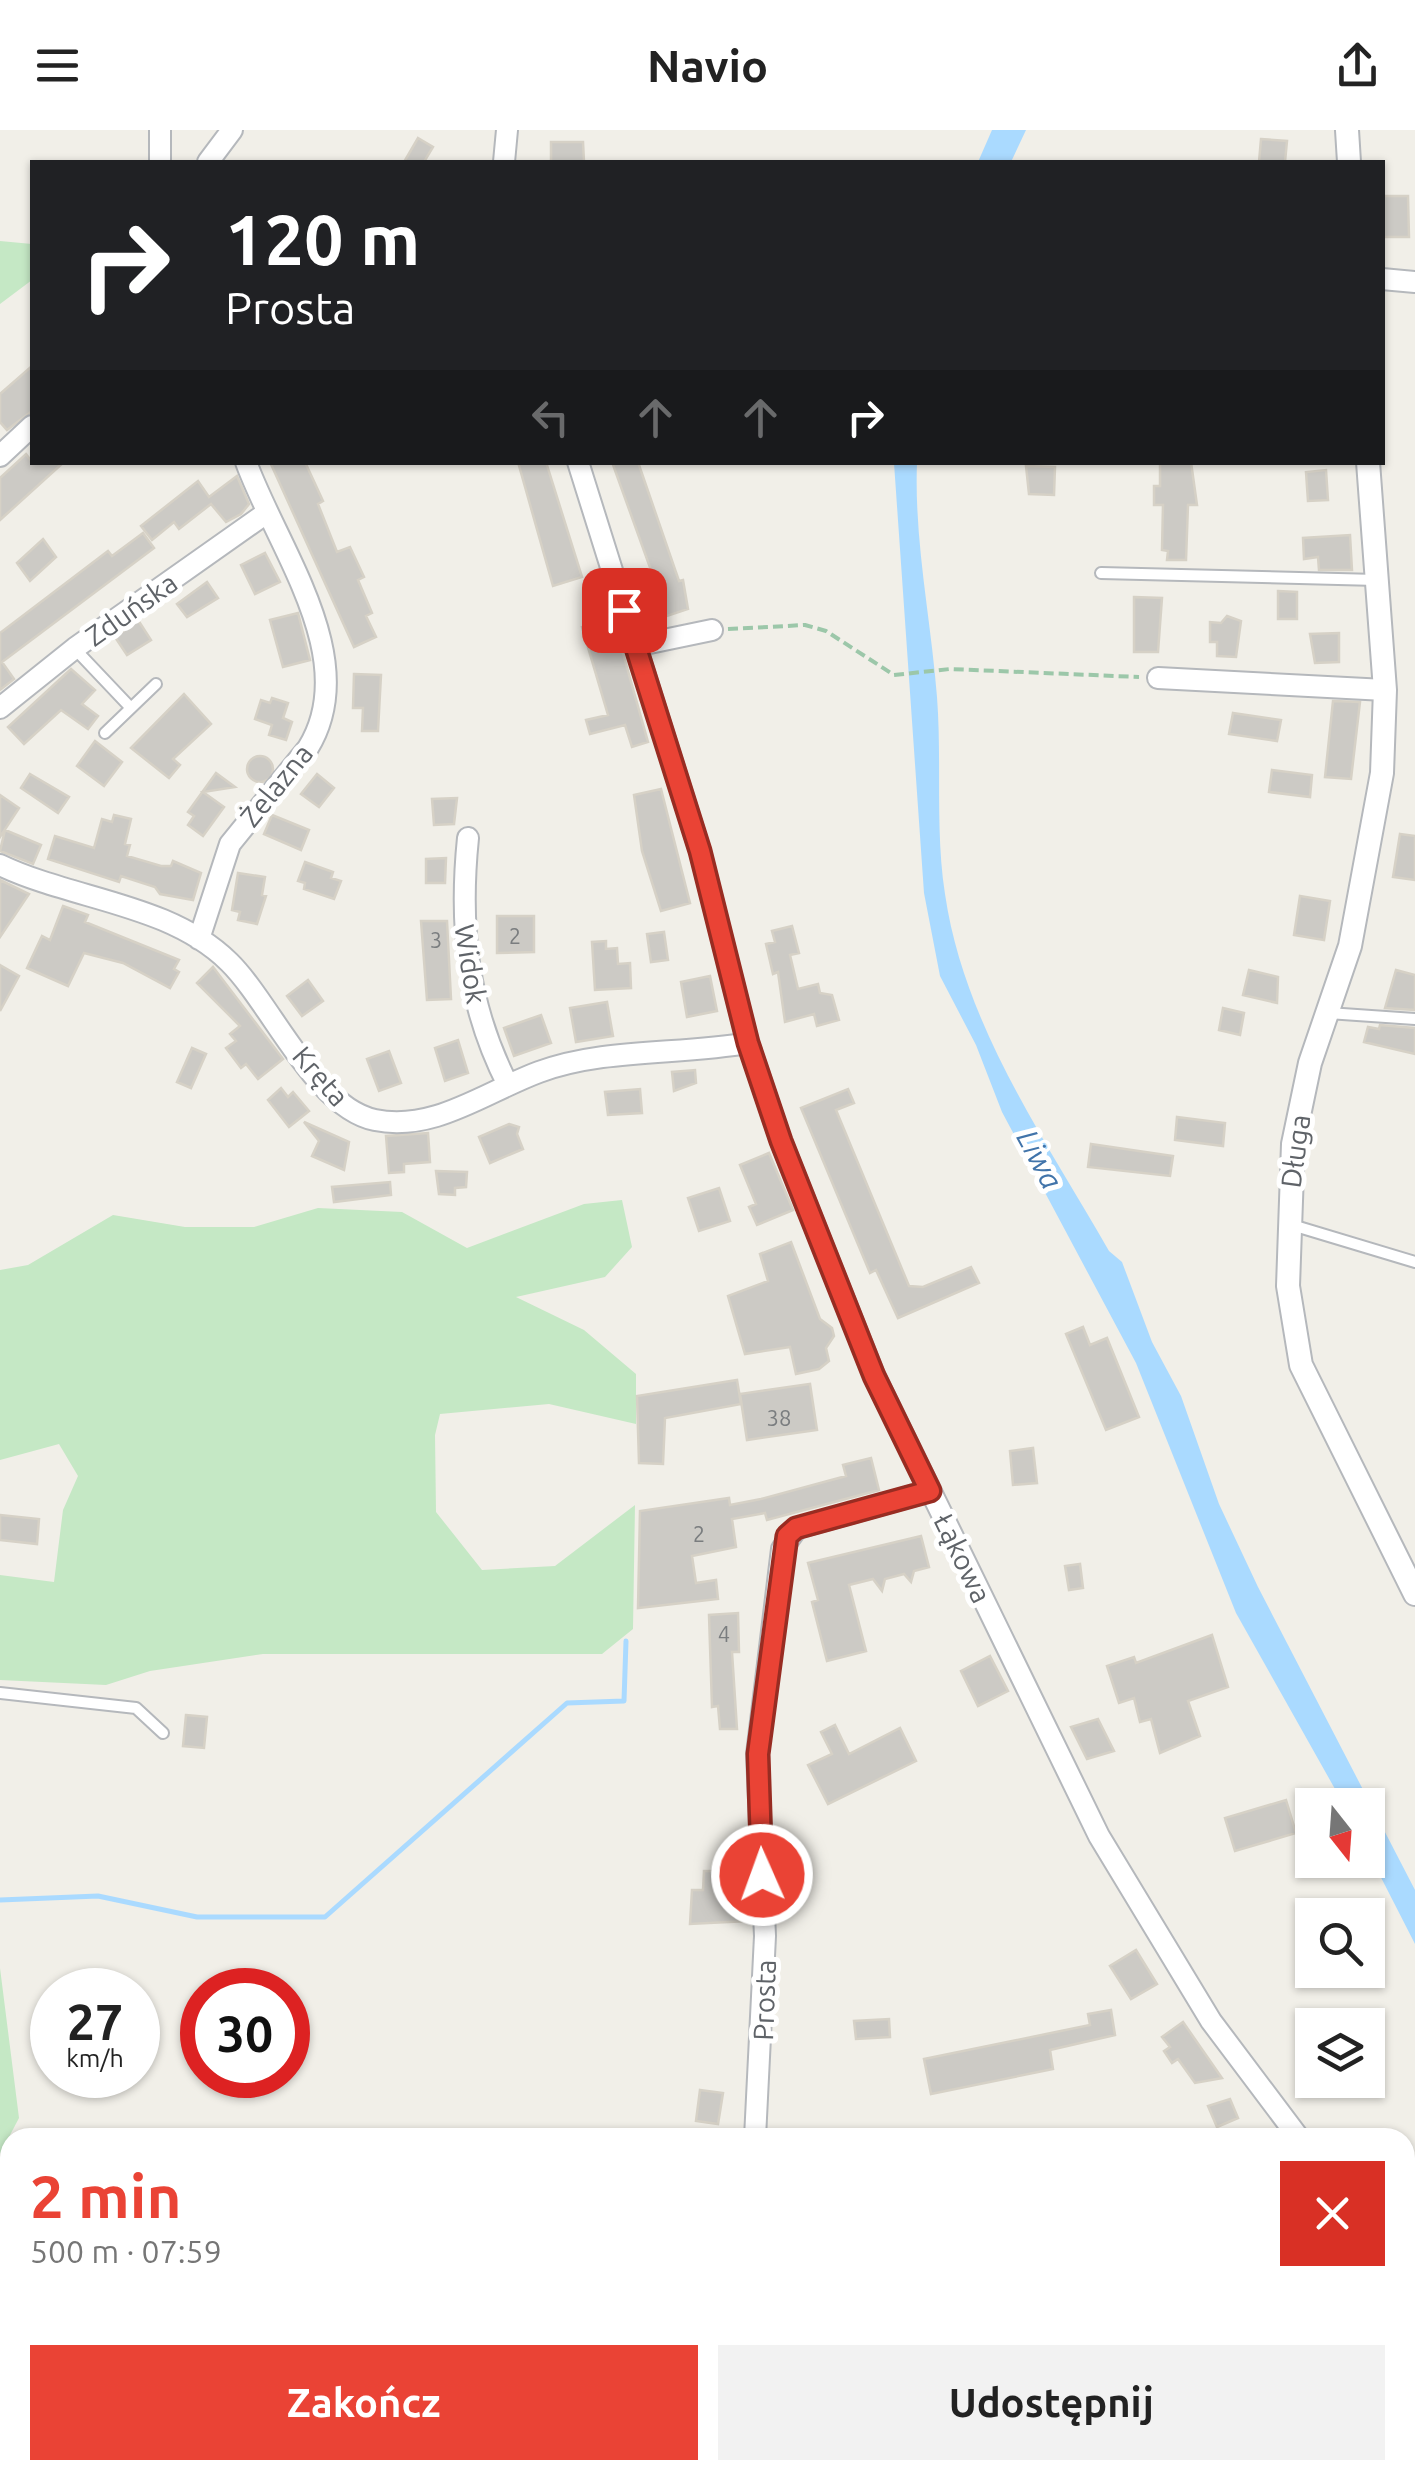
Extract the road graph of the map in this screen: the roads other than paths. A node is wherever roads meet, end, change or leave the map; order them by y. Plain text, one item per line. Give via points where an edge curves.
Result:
1 (160, 130) edge
2 (232, 130) edge
3 (507, 130) edge
4 (1347, 130) edge
5 (160, 160) edge
6 (210, 160) edge
7 (504, 160) edge
8 (1349, 160) edge
9 (1385, 280) edge
10 (1415, 282) edge
11 (30, 428) edge
12 (0, 456) edge
13 (247, 465) edge
14 (579, 465) edge
15 (1368, 465) edge
16 (265, 514) junction
17 (1101, 574) dead end
18 (1378, 580) junction
19 (712, 630) road end
20 (635, 646) junction
21 (75, 648) junction
22 (1158, 678) road end
23 (156, 684) dead end
24 (1385, 690) junction
25 (130, 707) junction
26 (0, 708) edge
27 (105, 733) dead end
28 (468, 838) dead end
29 (0, 865) edge
30 (199, 939) junction
31 (1327, 1012) junction
32 (1415, 1020) edge
33 (748, 1043) junction
34 (508, 1085) junction
35 (1288, 1225) junction
36 (1415, 1262) edge
37 (930, 1491) junction
38 (1415, 1594) edge
39 (0, 1693) edge
40 (163, 1733) dead end
41 (756, 2128) edge
42 (1291, 2128) edge

1 - 5 street
2 - 6 street
3 - 7 street
4 - 8 street
9 - 10 street
11 - 12 street
13 - 16 street, Żelazna
14 - 20 street, Łąkowa
15 - 18 street, Długa
16 - 21 street, Zduńska
16 - 30 street, Żelazna via 320,636 327,690 308,748 230,844
17 - 18 lane
18 - 24 street, Długa
19 - 20 street
20 - 33 street, Łąkowa via 700,851
21 - 25 lane
21 - 26 street, Zduńska
22 - 24 street
23 - 25 lane
24 - 31 street, Długa via 1375,824 1350,946
25 - 27 lane
28 - 34 street, Widok via 462,890 466,957 488,1045
29 - 30 street, Kręta
30 - 34 street, Kręta via 242,976 345,1108 400,1123 433,1119
31 - 32 lane
31 - 35 street, Długa via 1293,1144
33 - 34 street, Kręta via 581,1061
33 - 37 street, Łąkowa via 874,1376
35 - 36 lane
35 - 38 street, Długa via 1290,1318 1301,1365
37 - 41 street, Prosta via 796,1528 782,1549 758,1754 766,1936
37 - 42 street, Łąkowa via 1117,1868 1211,2021
39 - 40 lane via 136,1708

